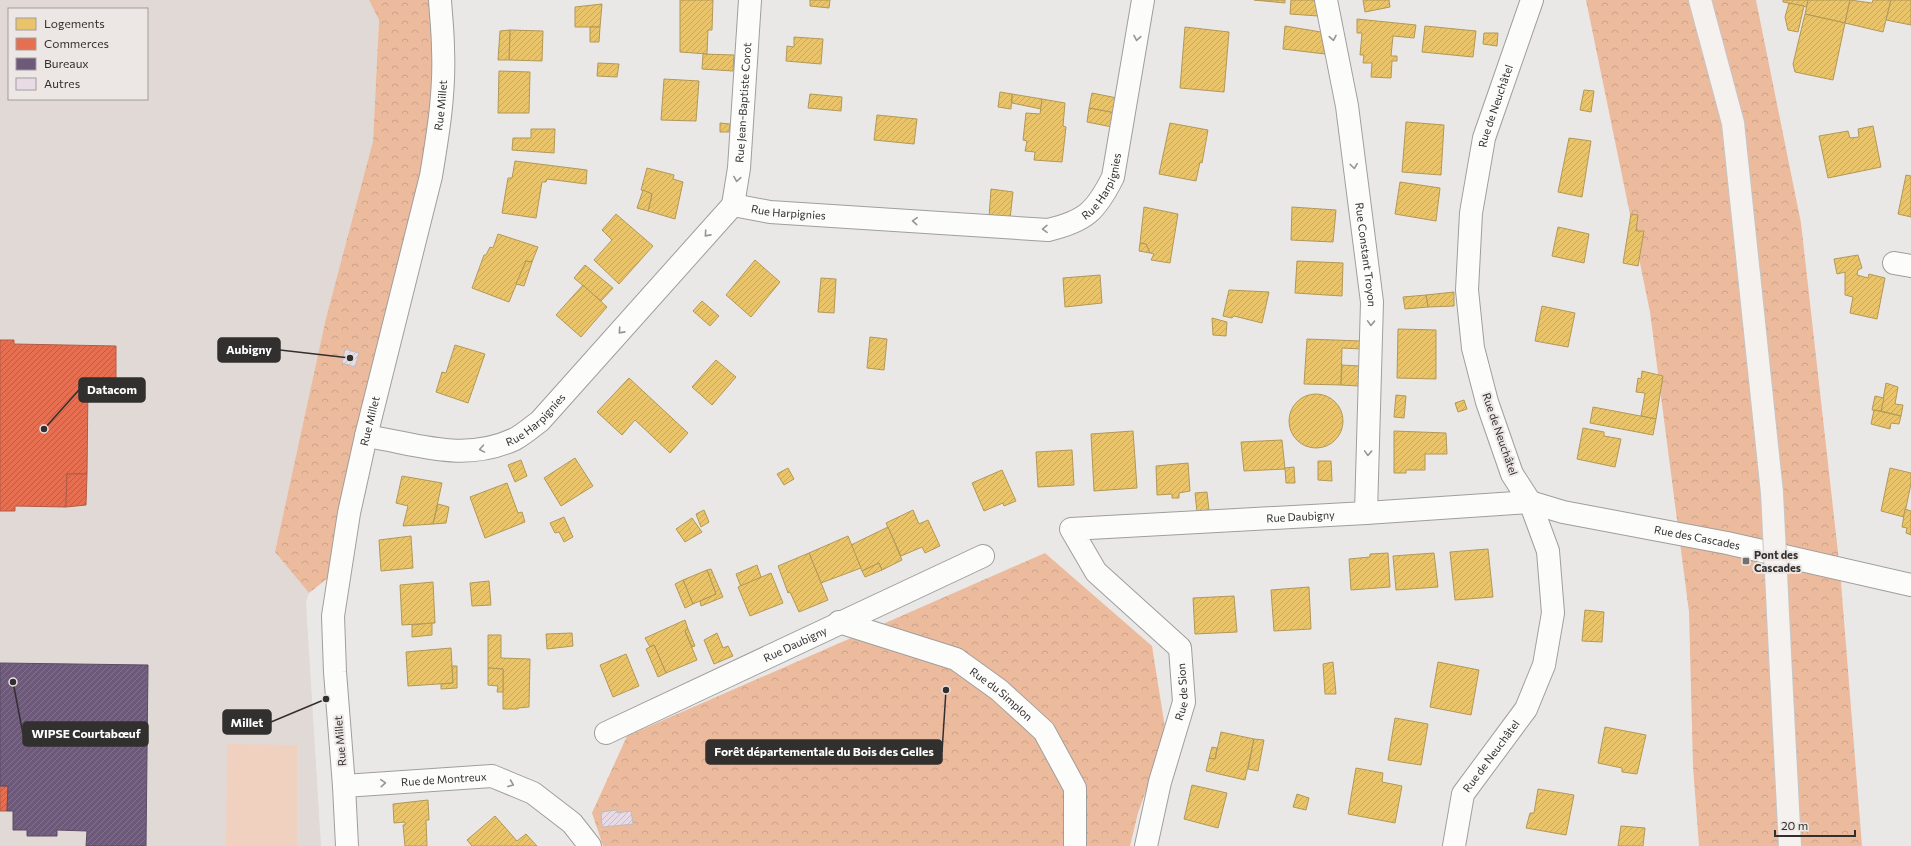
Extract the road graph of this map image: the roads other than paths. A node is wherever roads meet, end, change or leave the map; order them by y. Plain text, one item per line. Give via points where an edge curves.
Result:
1 (440, 0) edge
2 (750, 0) edge
3 (1143, 0) edge
4 (1326, 0) edge
5 (1532, 0) edge
6 (1700, 0) edge
7 (733, 205) junction
8 (366, 436) junction
9 (1530, 502) junction
10 (1366, 513) junction
11 (1071, 529) joint
12 (983, 556) dead end
13 (1911, 584) edge
14 (839, 622) junction
15 (606, 733) dead end
16 (344, 786) junction
17 (347, 846) edge
18 (590, 846) edge
19 (1075, 846) edge
20 (1146, 846) edge
21 (1454, 846) edge
22 (1790, 846) edge

1 - 8 street, Rue Millet via 443,50 442,101 437,141 431,176
2 -> 7 street, Rue Jean-Baptiste Corot via 739,168
3 -> 7 street, Rue Harpignies via 1113,177 1104,196 1082,219 1048,230 770,212
4 -> 10 street, Rue Constant Troyon via 1347,106 1372,302
5 - 9 street, Rue de Neuchâtel via 1484,138 1471,213 1467,290 1473,348 1487,402 1512,474
6 - 22 main road, bridge via 1733,124 1772,492
7 -> 8 street, Rue Harpignies via 540,421 516,438 467,451 444,451
8 - 16 street, Rue Millet via 349,513 333,621
9 - 10 street, Rue Daubigny
9 - 13 street, Rue des Cascades via 1563,512 1727,543
9 - 21 street, Rue de Neuchâtel via 1548,551 1553,613 1544,665 1526,709 1463,794
10 - 11 street, Rue Daubigny
11 - 20 street, Rue de Sion via 1096,572 1180,648 1184,702 1160,782
12 - 14 street, Rue Daubigny
14 - 15 street, Rue Daubigny
14 - 19 street, Rue du Simplon via 956,659 999,690 1044,731 1075,788
16 - 17 street, Rue Millet
16 -> 18 street, Rue de Montreux via 492,776 534,793 572,823

